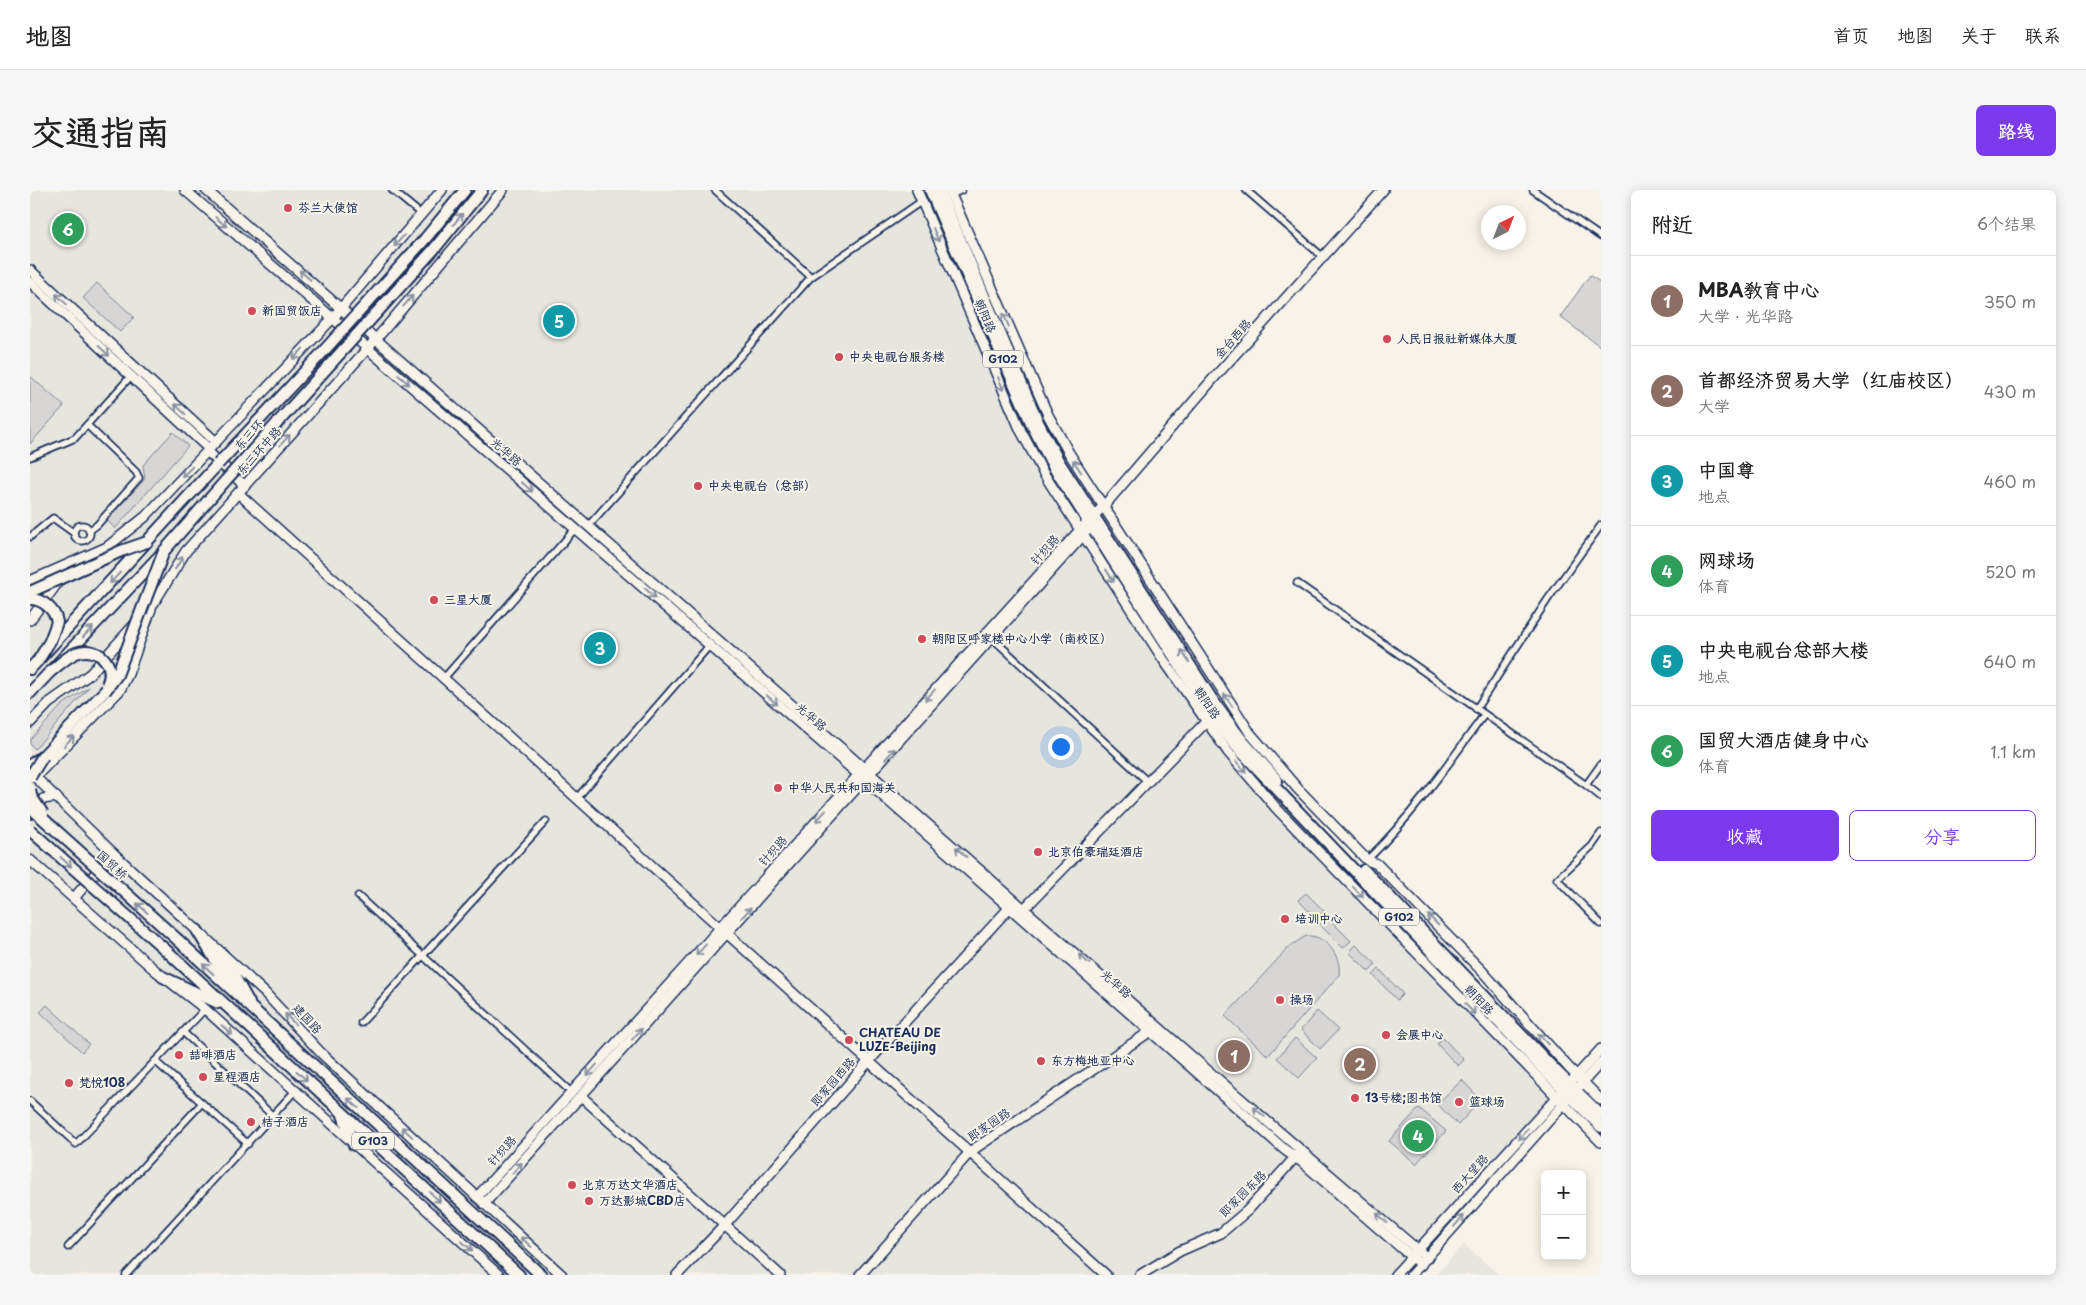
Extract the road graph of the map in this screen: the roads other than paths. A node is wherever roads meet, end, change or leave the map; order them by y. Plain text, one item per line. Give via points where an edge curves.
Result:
1 (185, 190) edge
2 (206, 190) edge
3 (392, 190) edge
4 (442, 190) edge
5 (465, 190) edge
6 (482, 190) edge
7 (503, 190) edge
8 (715, 190) edge
9 (917, 190) edge
10 (930, 190) edge
11 (938, 190) edge
12 (962, 190) edge
13 (1246, 190) edge
14 (1382, 190) edge
15 (1533, 190) edge
16 (950, 192) edge
17 (922, 201) junction
18 (422, 215) junction
19 (1601, 237) edge
20 (1323, 257) junction
21 (30, 270) edge
22 (811, 277) junction
23 (30, 282) edge
24 (342, 307) junction
25 (332, 318) junction
26 (377, 338) junction
27 (367, 348) junction
28 (131, 376) junction
29 (87, 425) junction
30 (216, 442) junction
31 (208, 450) junction
32 (30, 457) edge
33 (241, 489) junction
34 (1103, 507) junction
35 (1092, 521) junction
36 (589, 525) junction
37 (1601, 526) edge
38 (575, 529) junction
39 (89, 530) junction
40 (1082, 532) junction
41 (74, 533) junction
42 (30, 537) edge
43 (147, 542) junction
44 (164, 551) junction
45 (73, 562) junction
46 (30, 581) edge
47 (1297, 583) dead end
48 (30, 592) edge
49 (30, 599) edge
50 (152, 604) junction
51 (30, 620) edge
52 (989, 636) junction
53 (710, 645) junction
54 (38, 661) junction
55 (30, 669) edge
56 (50, 672) junction
57 (444, 678) junction
58 (105, 690) junction
59 (30, 693) edge
60 (1476, 709) junction
61 (1484, 715) junction
62 (31, 720) edge
63 (1205, 723) junction
64 (1250, 733) junction
65 (1235, 746) junction
66 (43, 756) junction
67 (1601, 764) edge
68 (30, 765) edge
69 (865, 774) junction
70 (32, 775) edge
71 (1148, 782) junction
72 (1586, 785) junction
73 (30, 790) edge
74 (1601, 796) edge
75 (56, 797) junction
76 (577, 798) junction
77 (30, 808) edge
78 (30, 814) edge
79 (546, 821) dead end
80 (30, 830) edge
81 (56, 830) junction
82 (1601, 833) edge
83 (113, 852) junction
84 (30, 860) edge
85 (1367, 860) junction
86 (358, 896) dead end
87 (74, 898) junction
88 (1010, 907) junction
89 (1026, 908) junction
90 (1601, 924) edge
91 (197, 930) junction
92 (724, 930) junction
93 (222, 954) junction
94 (422, 956) junction
95 (163, 977) junction
96 (238, 998) junction
97 (228, 1007) junction
98 (205, 1009) junction
99 (253, 1011) junction
100 (361, 1023) dead end
101 (1154, 1028) junction
102 (183, 1032) junction
103 (1601, 1049) edge
104 (869, 1060) junction
105 (155, 1061) junction
106 (1601, 1062) edge
107 (1580, 1078) junction
108 (295, 1091) junction
109 (572, 1093) junction
110 (1566, 1093) junction
111 (581, 1096) junction
112 (1601, 1100) edge
113 (30, 1101) edge
114 (202, 1103) junction
115 (341, 1111) junction
116 (1601, 1115) edge
117 (273, 1116) junction
118 (1601, 1127) edge
119 (1601, 1142) edge
120 (248, 1144) junction
121 (354, 1145) junction
122 (1302, 1149) junction
123 (971, 1151) junction
124 (1295, 1157) junction
125 (477, 1197) junction
126 (484, 1204) junction
127 (724, 1226) junction
128 (68, 1247) dead end
129 (1415, 1253) junction
130 (1424, 1261) junction
131 (126, 1275) edge
132 (499, 1275) edge
133 (519, 1275) edge
134 (541, 1275) edge
135 (562, 1275) edge
136 (677, 1275) edge
137 (780, 1275) edge
138 (860, 1275) edge
139 (1106, 1275) edge
140 (1140, 1275) edge
141 (1396, 1275) edge
142 (1411, 1275) edge

1 -> 25 street, 光华路
24 -> 2 street, 光华路
3 - 18 street
4 - 18 street
5 - 43 highway, 东三环, bridge via 425,239
44 -> 6 highway, 东三环, bridge via 435,248
26 -> 7 street, 东三环中路
8 - 22 street
9 - 17 street, 朝阳路
10 - 35 highway, 朝阳路 / G102 via 1032,425 1053,466
11 - 35 highway, 朝阳路 / G102 via 1038,422
12 - 16 street
13 - 20 street
14 - 20 street, 金台西路
15 - 19 street
34 -> 16 street, 朝阳路 via 1048,415
17 - 22 street
17 -> 40 street, 朝阳路 via 1021,430 1044,474
18 -> 24 street
20 - 34 street, 金台西路
30 -> 21 street
22 - 36 street
23 -> 28 street
24 - 25 street
24 - 26 street, 光华路
25 - 27 street, 光华路
25 -> 30 street
26 - 27 street, 东三环中路
26 - 36 street, 光华路
33 -> 27 street, 东三环中路
27 -> 38 street, 光华路
28 - 29 street
28 - 31 street
29 - 32 street via 75,438
29 - 39 street via 139,478
30 - 31 street
31 - 33 street
31 -> 45 street via 145,517 106,547
50 -> 33 street, 东三环中路 via 186,551
33 - 57 street
34 - 35 street, 金台西路
64 -> 34 street, 朝阳路
35 - 40 street, 针织路
35 - 65 highway, 朝阳路 / G102 via 1208,710
36 - 69 street, 光华路
37 - 60 street via 1548,599
38 -> 53 street, 光华路
38 - 57 street
39 - 41 street via 80,526
39 - 41 street via 84,541 77,540
40 - 52 street, 针织路
40 -> 63 street, 朝阳路
41 - 42 street via 52,518
43 - 48 highway, bridge
43 -> 54 highway, 东三环, bridge
56 -> 44 highway, 东三环, bridge
44 - 58 highway, bridge via 117,675
45 - 46 street
45 - 51 street
47 - 60 street
49 - 54 highway, bridge via 39,600 52,609 58,622
50 - 62 street, 东三环中路 via 90,674
70 -> 50 street via 120,690
52 - 69 street, 针织路
52 - 71 street
53 -> 69 street, 光华路
53 - 76 street
54 - 55 highway, 东三环
56 - 58 highway, bridge via 77,653 93,652 110,666
56 - 59 highway, 东三环
57 - 76 street
58 - 66 highway
60 - 61 street
61 - 72 street
61 - 85 street via 1412,813
63 - 65 street, 朝阳路
63 - 71 street
64 - 65 street
64 - 85 street, 朝阳路 via 1297,788
65 - 110 highway, 朝阳路 / G102
66 - 68 highway, bridge
66 - 70 highway, bridge
67 - 72 street
69 - 88 street, 光华路
89 -> 69 street, 光华路
69 - 92 street, 针织路
70 - 75 street, 建国路
71 - 89 street
72 - 74 street
73 - 81 highway, bridge
75 - 78 street via 43,799
75 - 83 street, 建国路
76 - 92 street
77 - 81 highway, 国贸桥 / G103, bridge
79 - 94 street
80 -> 97 highway, G103, bridge
96 -> 81 highway, 国贸桥 / G103, bridge
82 - 90 street via 1557,879
83 - 87 street
83 - 91 street, 建国路
84 - 87 street
107 -> 85 street, 朝阳路 via 1484,972 1377,864
86 - 94 street
87 - 95 street
88 - 101 street, 光华路
88 - 104 street, 郎家园西路
101 -> 89 street, 光华路
91 - 93 street, 建国路
91 - 96 highway
92 - 104 street
92 -> 109 street, 针织路
111 -> 92 street, 针织路
93 - 99 highway
125 -> 93 street, 建国路 via 322,1054 265,993
94 - 100 street
94 - 109 street
95 - 97 highway
95 - 98 street
96 - 99 highway, G103
97 -> 115 highway, G103
98 - 102 street
98 -> 108 street
134 -> 99 highway, G103
122 -> 101 street, 光华路
101 - 123 street, 郎家园路
101 - 124 street, 光华路
102 - 105 street
102 - 117 street
103 - 107 street
104 - 123 street
104 - 127 street, 郎家园西路
105 - 113 street via 76,1144
105 - 114 street
106 - 107 street
107 - 110 street
107 - 112 street, 朝阳路
108 - 117 street
108 - 121 street
109 - 125 street, 针织路
110 - 116 highway, 朝阳路 / G102
110 - 118 highway, 朝阳路 / G102
110 - 119 street, 朝阳路
110 -> 129 street, 西大望路
130 -> 110 street, 西大望路
126 -> 111 street, 针织路
111 - 127 street
114 - 120 street
114 - 128 street
115 - 121 highway
115 -> 133 highway, G103
117 - 120 street
120 - 131 street
121 -> 132 street
122 - 124 street, 郎家园东路
129 -> 122 street, 光华路
123 - 138 street, 郎家园路
123 - 139 street
124 - 129 street, 光华路
124 - 140 street, 郎家园东路 via 1248,1210 1221,1233 1180,1251
125 - 126 street, 建国路
135 -> 126 street, 建国路
127 - 136 street, 郎家园西路
127 - 137 street
129 - 130 street, 光华路
129 - 141 street, 西大望路
130 - 142 street, 西大望路

